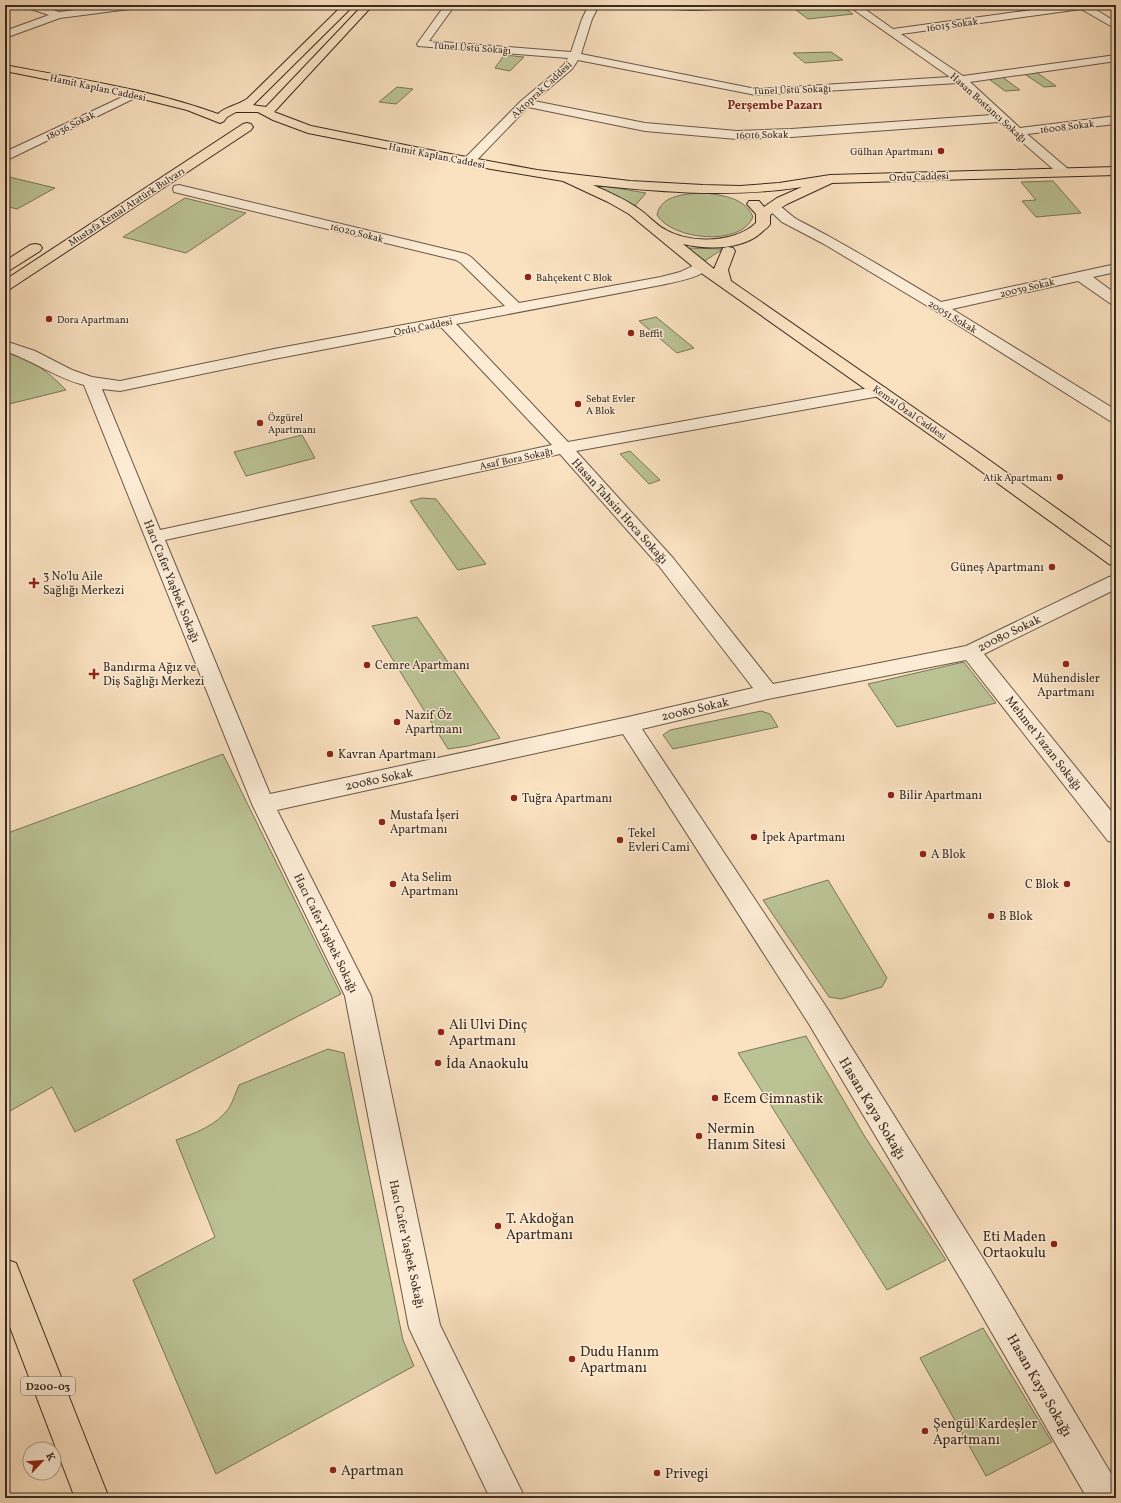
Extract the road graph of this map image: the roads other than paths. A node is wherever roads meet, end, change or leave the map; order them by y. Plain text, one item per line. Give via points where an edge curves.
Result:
1 (29, 5) edge
2 (137, 5) edge
3 (349, 5) edge
4 (368, 5) edge
5 (450, 5) edge
6 (594, 5) edge
7 (646, 5) edge
8 (744, 5) edge
9 (852, 5) edge
10 (1105, 6) edge
11 (1083, 7) edge
12 (58, 15) junction
13 (1116, 26) edge
14 (893, 32) junction
15 (5, 35) edge
16 (575, 56) junction
17 (1116, 58) edge
18 (5, 68) edge
19 (961, 80) junction
20 (135, 94) junction
21 (525, 103) junction
22 (191, 108) junction
23 (235, 110) junction
24 (269, 113) junction
25 (1002, 118) junction
26 (1116, 120) edge
27 (219, 123) junction
28 (258, 127) junction
29 (308, 129) junction
30 (1017, 132) junction
31 (12, 142) dead end
32 (26, 146) junction
33 (185, 153) dead end
34 (5, 157) edge
35 (469, 161) junction
36 (1116, 171) edge
37 (1064, 172) junction
38 (567, 178) junction
39 (830, 179) junction
40 (179, 189) dead end
41 (701, 189) junction
42 (117, 197) dead end
43 (766, 213) junction
44 (652, 226) junction
45 (745, 237) junction
46 (45, 242) dead end
47 (728, 251) junction
48 (5, 267) edge
49 (702, 267) junction
50 (1116, 268) edge
51 (1080, 275) junction
52 (724, 282) junction
53 (5, 286) edge
54 (1116, 301) edge
55 (939, 307) junction
56 (515, 308) junction
57 (445, 322) junction
58 (5, 346) edge
59 (91, 382) junction
60 (880, 391) junction
61 (1116, 417) edge
62 (564, 448) junction
63 (154, 537) junction
64 (1116, 560) edge
65 (1116, 581) edge
66 (971, 652) junction
67 (768, 692) junction
68 (628, 725) junction
69 (263, 804) junction
70 (1116, 834) edge
71 (5, 1274) edge
72 (92, 1498) edge
73 (508, 1498) edge
74 (1106, 1498) edge

1 - 12 street
2 - 12 street
3 - 23 main road via 251,101
4 - 24 main road, Mustafa Kemal Atatürk Bulvarı
5 - 16 street, Tünel Üstü Sokağı via 422,44
6 - 16 street, Aktoprak Caddesi via 586,19
7 - 8 street via 694,8
9 - 14 street, Hasan Bostancı Sokağı
10 - 11 street, 16015 Sokak
11 - 13 street
11 - 14 street, 16015 Sokak
12 - 15 street
14 - 19 street, Hasan Bostancı Sokağı
16 - 19 street, Tünel Üstü Sokağı via 756,92
16 - 21 street, Aktoprak Caddesi via 568,67
17 - 19 street, Tünel Üstü Sokağı
18 - 20 main road, Hamit Kaplan Caddesi
19 - 25 street, Hasan Bostancı Sokağı
20 - 22 main road, Hamit Kaplan Caddesi
20 - 32 street, 18036 Sokak
21 - 25 street, 16016 Sokak via 645,127 737,135
21 - 35 street, Aktoprak Caddesi
22 - 23 main road, Hamit Kaplan Caddesi
22 - 27 main road, Hamit Kaplan Caddesi
23 - 24 main road via 256,108
23 - 27 main road via 225,113
24 - 28 main road, Mustafa Kemal Atatürk Bulvarı via 269,120
24 - 29 main road, Hamit Kaplan Caddesi
25 - 30 street, Hasan Bostancı Sokağı
26 - 30 street, 16008 Sokak
27 - 28 main road via 234,127
28 - 29 main road, Hamit Kaplan Caddesi
28 - 53 main road, Mustafa Kemal Atatürk Bulvarı
29 - 35 main road, Hamit Kaplan Caddesi
30 - 37 street, Hasan Bostancı Sokağı
31 - 32 street
32 - 34 street, 18036 Sokak
33 - 42 main road, Mustafa Kemal Atatürk Bulvarı
35 - 38 main road, Hamit Kaplan Caddesi
36 - 37 main road, Ordu Caddesi
37 - 39 main road, Ordu Caddesi
38 - 41 main road, Hamit Kaplan Caddesi via 650,187
38 - 44 main road, Hamit Kaplan Caddesi via 613,199
39 - 41 main road, Hamit Kaplan Caddesi via 749,189
39 - 43 main road, Ordu Caddesi via 782,201
40 - 56 street, 16020 Sokak via 461,257
41 - 43 main road via 728,193 748,200
41 - 44 main road, Hamit Kaplan Caddesi via 682,190 651,202 645,213
43 - 45 main road, Ordu Caddesi via 759,229
43 - 55 street, 20051 Sokak via 787,219 829,241
44 - 45 main road, Ordu Caddesi via 671,237 691,242 724,242
44 - 49 main road, Hamit Kaplan Caddesi
45 - 47 main road, Ordu Caddesi
46 - 48 main road
47 - 49 main road, Ordu Caddesi
47 - 52 main road via 721,270
49 - 52 main road, Kemal Özal Caddesi
49 - 56 street, Ordu Caddesi via 685,275 661,281
50 - 51 street, 20039 Sokak
51 - 54 street
51 - 55 street, 20039 Sokak
52 - 60 main road, Kemal Özal Caddesi
55 - 61 street, 20051 Sokak
56 - 57 street, Ordu Caddesi
57 - 59 street, Ordu Caddesi via 128,385 111,386
57 - 62 street, Hasan Tahsin Hoca Sokağı
58 - 59 street, Ordu Caddesi
59 - 63 street, Hacı Cafer Yaşbek Sokağı
60 - 62 street, Asaf Bora Sokağı
60 - 64 main road, Kemal Özal Caddesi
62 - 63 street, Asaf Bora Sokağı
62 - 67 street, Hasan Tahsin Hoca Sokağı via 666,562
63 - 69 street, Hacı Cafer Yaşbek Sokağı
65 - 66 street, 20080 Sokak
66 - 67 street, 20080 Sokak
66 - 70 street, Mehmet Yazan Sokağı
67 - 68 street, 20080 Sokak
68 - 69 street, 20080 Sokak
68 - 74 street, Hasan Kaya Sokağı via 818,1016 980,1282
69 - 73 street, Hacı Cafer Yaşbek Sokağı via 358,996 425,1328
71 - 72 main road, D200-03

